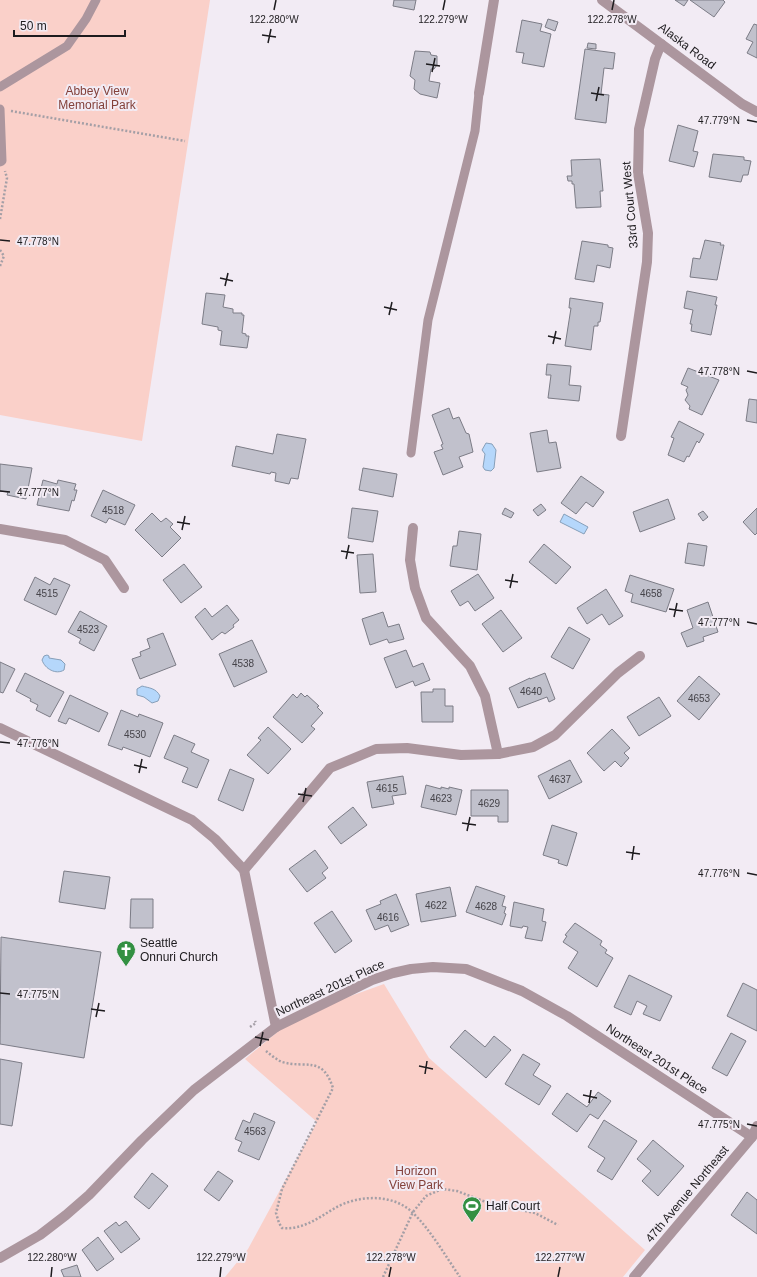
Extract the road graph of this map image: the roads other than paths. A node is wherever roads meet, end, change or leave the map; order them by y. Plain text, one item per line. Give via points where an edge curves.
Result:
1 (96, 0) edge
2 (494, 0) edge
3 (602, 0) edge
4 (661, 44) junction
5 (0, 86) edge
6 (479, 93) joint
7 (0, 109) edge
8 (757, 112) edge
9 (1, 161) edge
10 (621, 436) dead end
11 (411, 453) dead end
12 (413, 528) dead end
13 (0, 529) edge
14 (124, 588) dead end
15 (640, 656) dead end
16 (0, 728) edge
17 (498, 754) junction
18 (244, 870) junction
19 (276, 1027) junction
20 (757, 1126) edge
21 (755, 1137) edge
22 (0, 1258) edge
23 (634, 1277) edge

1 - 5 lane via 67,46
2 - 6 street
3 - 4 street, Alaska Road
4 - 8 street, Alaska Road via 742,104
4 - 10 street, 33rd Court West via 639,129 638,173 648,233 647,262
6 - 11 lane via 475,131 428,320
7 - 9 lane
12 - 17 street via 410,560 415,588 426,618 470,666 485,696
13 - 14 street via 64,540 105,560
15 - 17 street via 618,673 555,735 533,747
16 - 18 street via 192,820 215,839
17 - 18 street via 461,755 407,748 382,748 350,758 330,768
18 - 19 street
19 - 21 street, Northeast 201st Place via 372,980 394,973 433,967 466,969 522,991 566,1016
19 - 22 street, Northeast 201st Place via 194,1090 66,1215 40,1235
20 - 21 street, 47th Avenue Northeast
21 - 23 street, 47th Avenue Northeast

